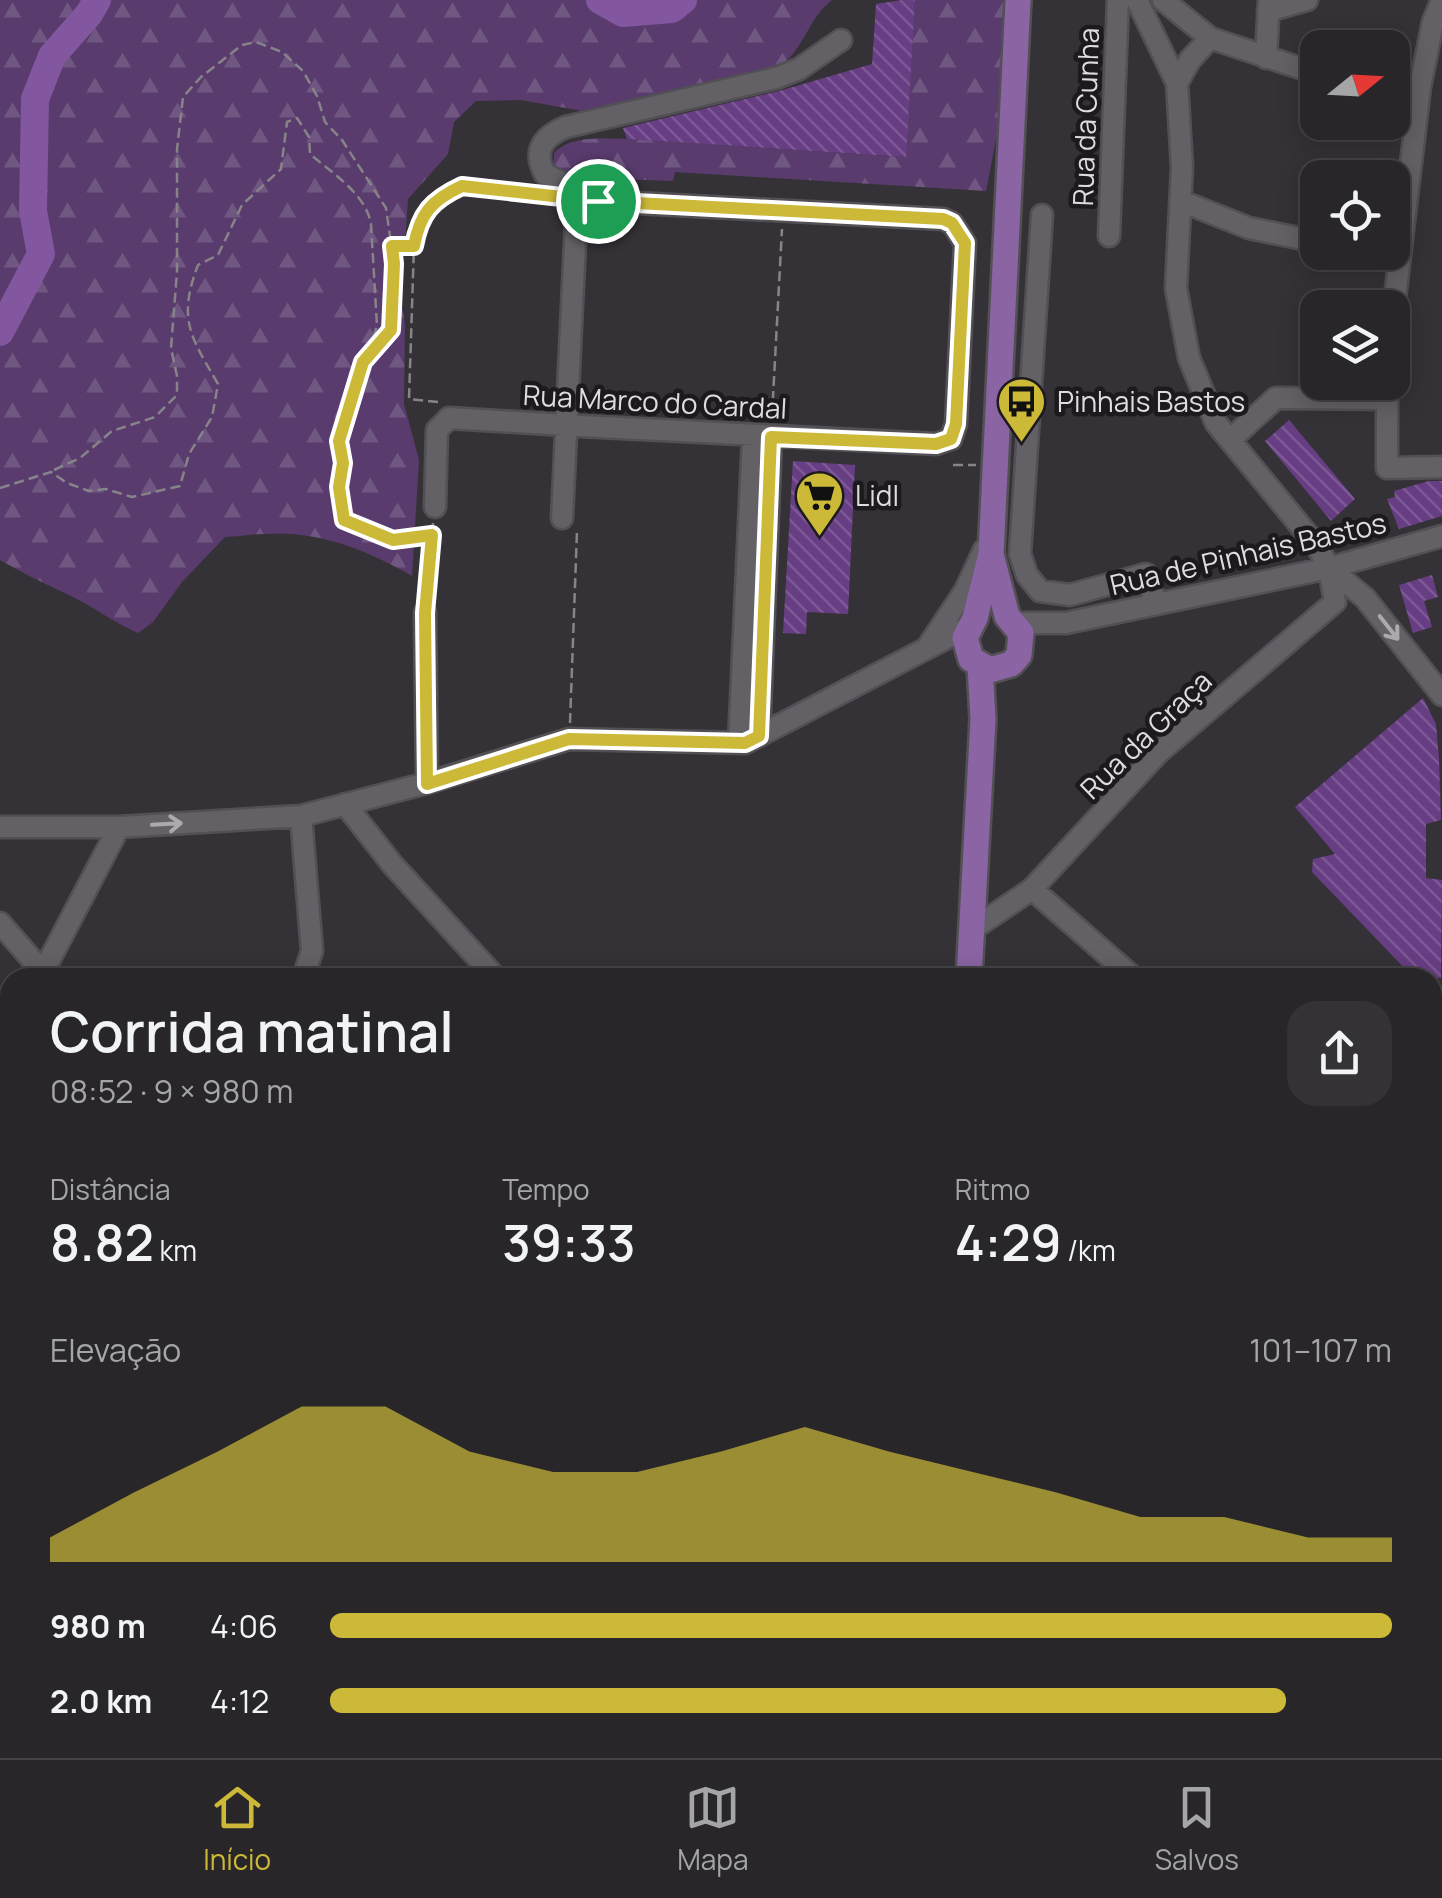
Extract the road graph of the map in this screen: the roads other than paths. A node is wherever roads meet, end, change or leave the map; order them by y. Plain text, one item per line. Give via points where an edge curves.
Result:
1 (1018, 0) edge
2 (1118, 0) edge
3 (1137, 0) edge
4 (1163, 0) edge
5 (1307, 0) edge
6 (1442, 0) edge
7 (1269, 6) edge
8 (1210, 38) junction
9 (841, 40) dead end
10 (1266, 58) junction
11 (1300, 68) edge
12 (1177, 83) junction
13 (1410, 86) edge
14 (1420, 87) junction
15 (1409, 160) edge
16 (598, 201) junction
17 (1181, 201) junction
18 (1042, 215) dead end
19 (1109, 236) dead end
20 (1300, 238) edge
21 (1300, 396) edge
22 (1386, 400) edge
23 (566, 425) junction
24 (762, 437) junction
25 (1230, 440) junction
26 (1442, 468) edge
27 (434, 508) road end
28 (569, 521) road end
29 (1442, 536) edge
30 (991, 542) junction
31 (1329, 568) junction
32 (1156, 604) junction
33 (425, 613) road end
34 (972, 623) junction
35 (1015, 628) junction
36 (924, 651) junction
37 (984, 665) junction
38 (1442, 695) edge
39 (749, 739) junction
40 (427, 784) junction
41 (346, 804) junction
42 (301, 816) junction
43 (0, 827) edge
44 (120, 827) junction
45 (1032, 889) junction
46 (0, 923) edge
47 (970, 931) junction
48 (37, 968) edge
49 (48, 968) edge
50 (306, 968) edge
51 (487, 968) edge
52 (966, 968) edge
53 (1123, 968) edge

1 - 30 main road
2 - 19 street, Rua da Cunha
3 - 12 street
4 - 8 street
5 - 7 street
6 - 14 street
7 - 10 street
8 - 10 street
8 - 12 street
9 - 16 street via 776,78 552,133 540,145 545,174
10 - 11 street
12 - 17 street
13 - 14 street
14 - 15 street
16 - 23 street via 576,221
16 - 24 street, Rua Marco do Cardal via 943,219 960,232 965,243 951,439 936,444
17 - 20 street via 1249,228
17 - 25 street via 1176,288 1189,358
18 - 32 street via 1020,554 1040,591 1070,594 1146,574
21 - 25 street via 1276,398
22 - 26 street via 1387,468
23 - 24 street, Rua Marco do Cardal
23 - 27 street, Rua Marco do Cardal via 449,418 437,430
23 - 28 street
24 - 39 street
25 - 31 street
29 - 31 street, Rua de Pinhais Bastos
30 - 34 main road
30 - 35 main road
30 - 36 street
31 - 32 street, Rua de Pinhais Bastos
31 -> 38 street via 1366,598
31 - 45 street, Rua da Graça via 1335,602 1158,753
32 - 35 street, Rua de Pinhais Bastos
33 - 40 street
34 - 35 main road via 997,612
34 - 36 street
34 - 37 main road via 966,649
35 - 37 main road via 1012,664
36 - 37 street
36 - 39 street
37 - 47 main road
39 - 40 street via 569,739
40 - 41 street
41 - 42 street
41 - 51 street
44 -> 42 street
42 - 50 street via 312,951
43 - 44 street
44 - 49 street
45 - 47 street, Rua da Graça
45 - 53 street
46 - 48 street
47 - 52 main road

